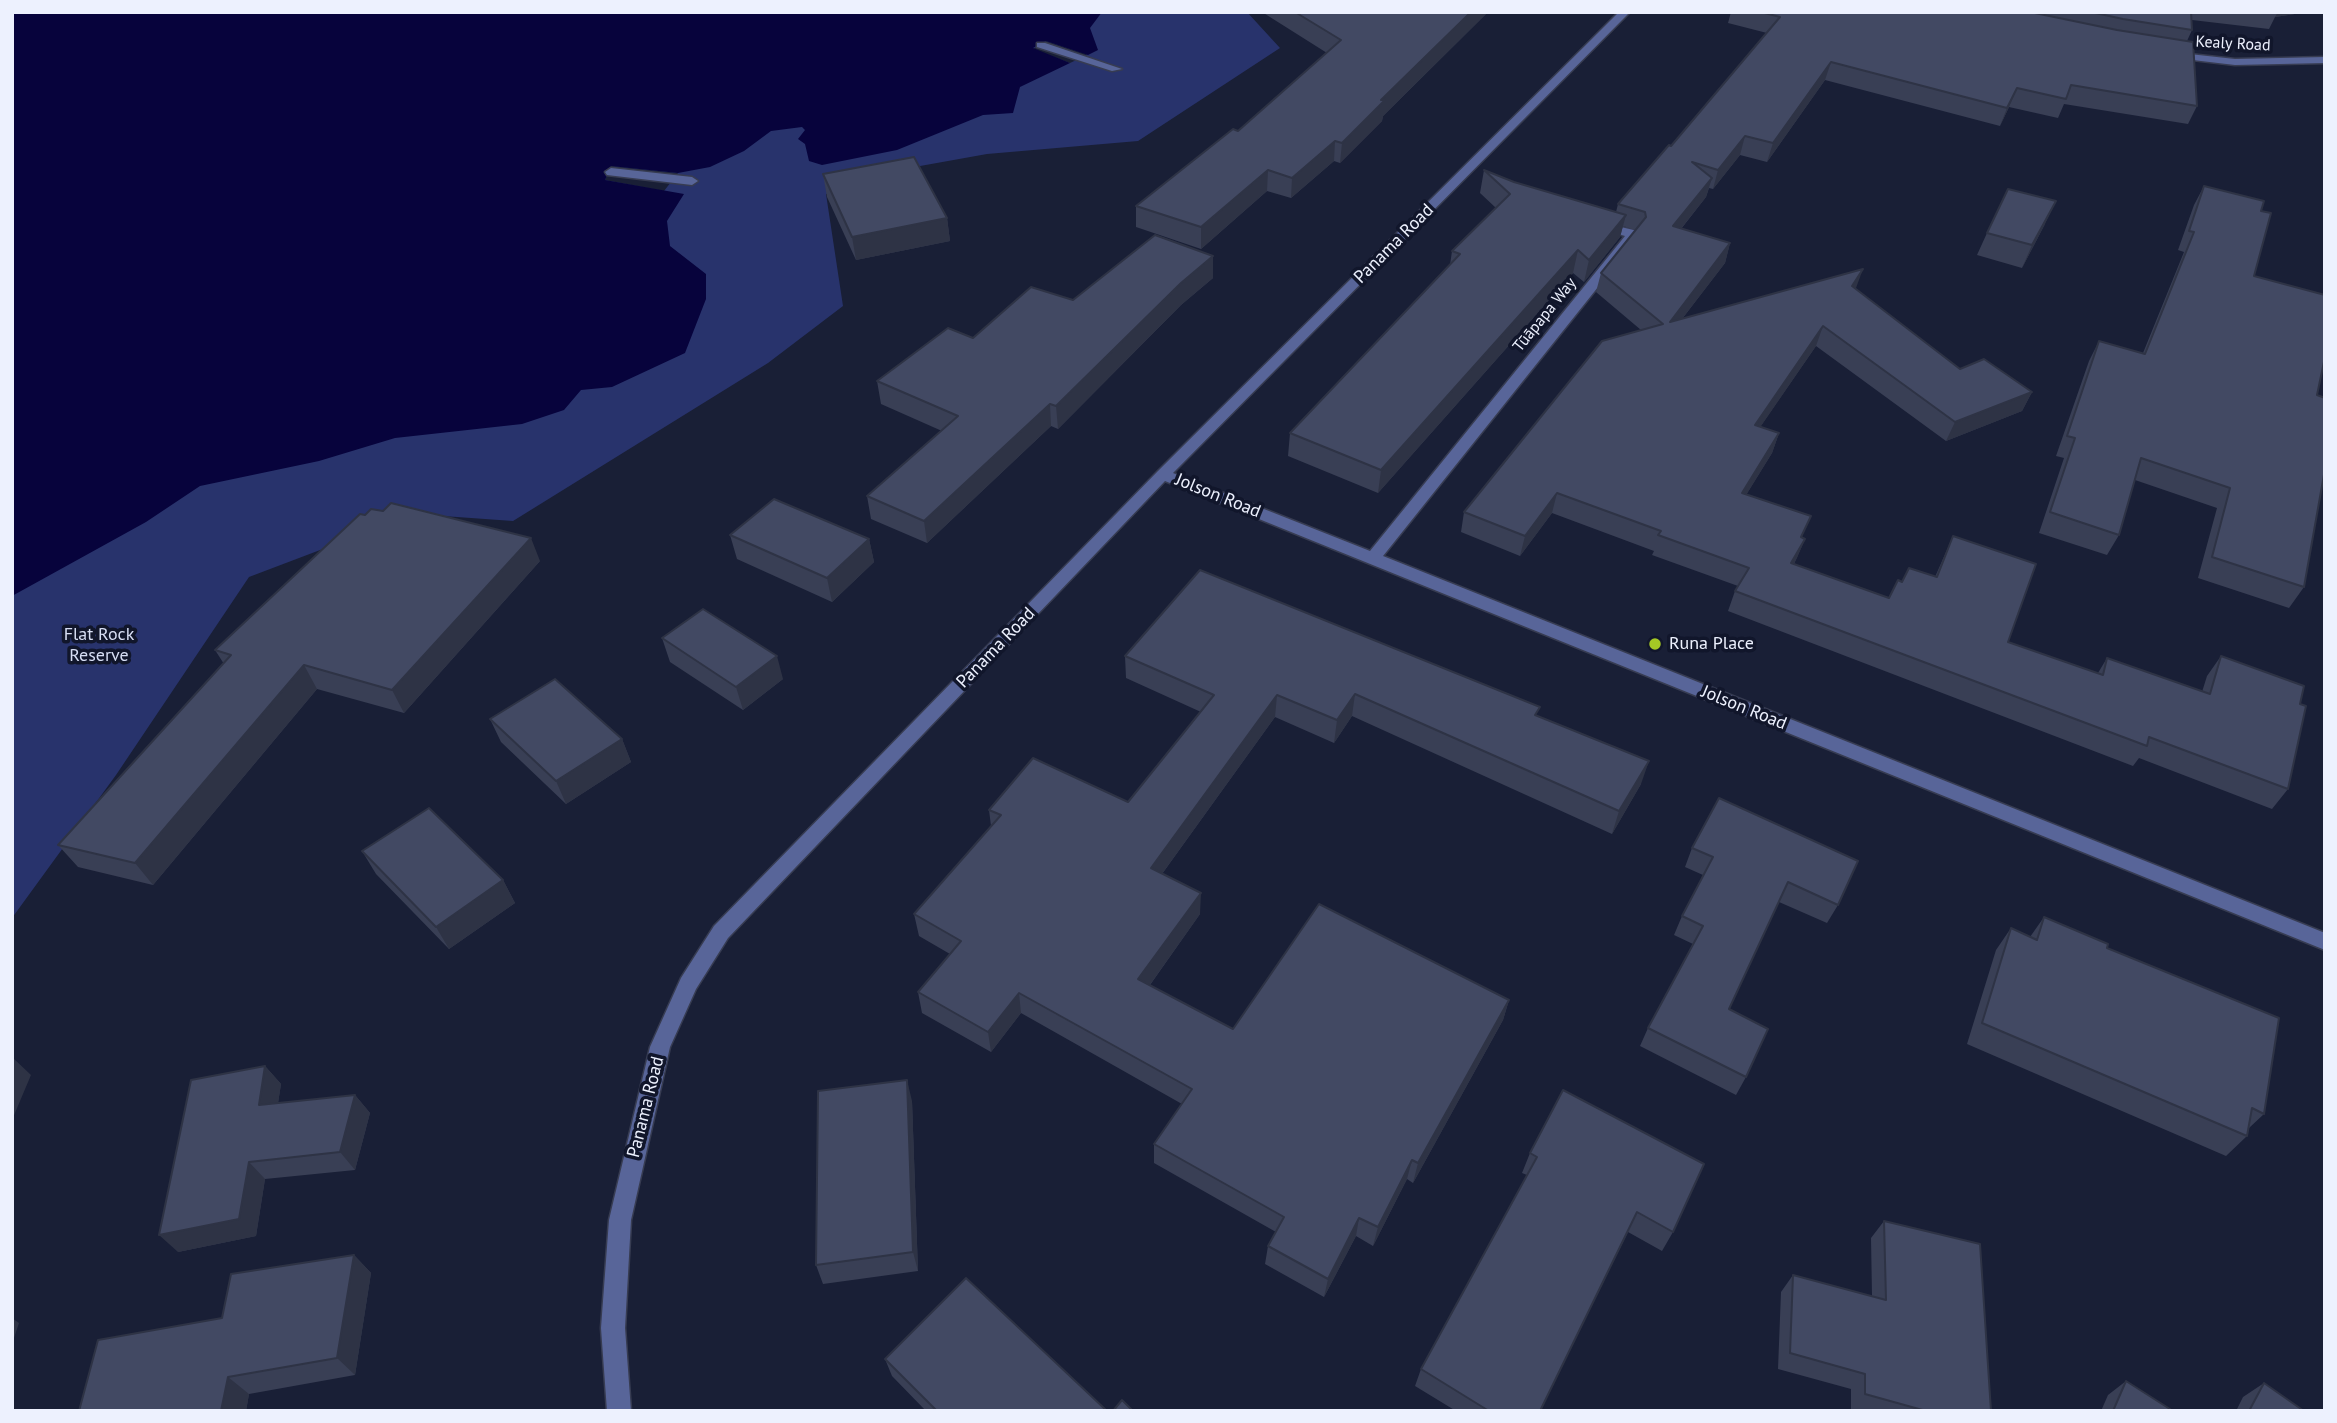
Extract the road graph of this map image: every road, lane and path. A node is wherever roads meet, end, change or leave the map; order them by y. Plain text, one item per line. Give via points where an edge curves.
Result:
1 (1625, 12) edge
2 (1041, 45) dead end
3 (2154, 53) edge
4 (2325, 60) edge
5 (1116, 69) dead end
6 (611, 172) dead end
7 (692, 181) dead end
8 (1580, 219) edge
9 (1163, 474) junction
10 (1372, 559) junction
11 (2325, 942) edge
12 (619, 1411) edge

1 - 9 street, Panama Road via 1469,178
2 - 5 street
3 - 4 street, Kealy Road via 2235,62
6 - 7 street
8 - 10 street, Tūāpapa Way via 1633,234
9 - 10 street, Jolson Road
9 - 12 street, Panama Road via 704,955 660,1047 620,1220 613,1328
10 - 11 street, Jolson Road

